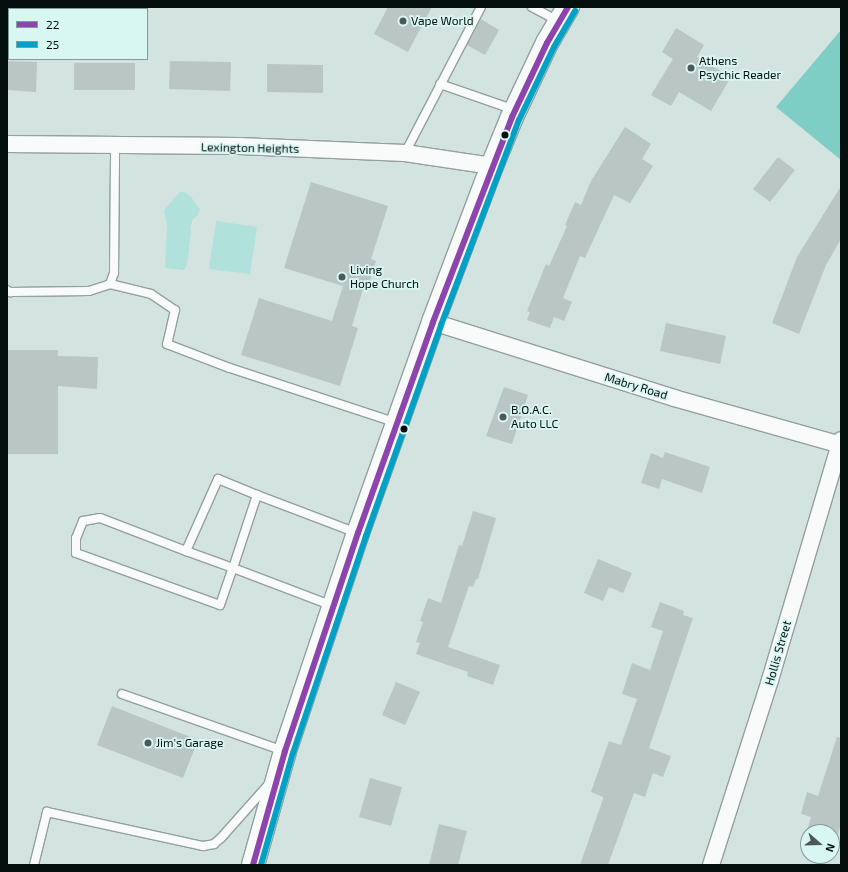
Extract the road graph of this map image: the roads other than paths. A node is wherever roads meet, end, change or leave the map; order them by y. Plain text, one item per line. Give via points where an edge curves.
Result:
1 (481, 7) edge
2 (532, 7) edge
3 (563, 14) edge
4 (440, 84) junction
5 (515, 110) junction
6 (7, 144) edge
7 (115, 146) junction
8 (405, 153) junction
9 (492, 166) junction
10 (110, 284) junction
11 (7, 290) edge
12 (433, 322) junction
13 (397, 423) junction
14 (840, 443) edge
15 (257, 495) junction
16 (358, 533) junction
17 (186, 551) junction
18 (233, 568) junction
19 (333, 606) junction
20 (122, 694) dead end
21 (285, 751) junction
22 (278, 774) junction
23 (34, 865) edge
24 (253, 865) edge
25 (711, 865) edge

1 - 4 lane
2 - 3 lane
3 - 5 highway
4 - 5 lane
4 - 8 lane
5 - 9 highway
6 - 7 street, Lexington Heights
7 - 8 street, Lexington Heights via 233,146
7 - 10 lane via 114,273
8 - 9 street, Lexington Heights
9 - 12 highway
10 - 11 lane via 88,291
10 - 13 lane via 151,294 175,310 167,344 230,368
12 - 13 highway
12 - 14 street, Mabry Road via 674,398
13 - 16 highway
14 - 25 street, Hollis Street via 770,680
15 - 16 lane
15 - 17 lane via 218,479
15 - 18 lane
16 - 19 highway
17 - 18 lane
17 - 18 lane via 100,518 83,521 76,538 76,554 220,605
18 - 19 lane
19 - 21 highway
20 - 21 lane
21 - 22 highway
22 - 23 lane via 221,838 214,844 203,846 47,812
22 - 24 highway

